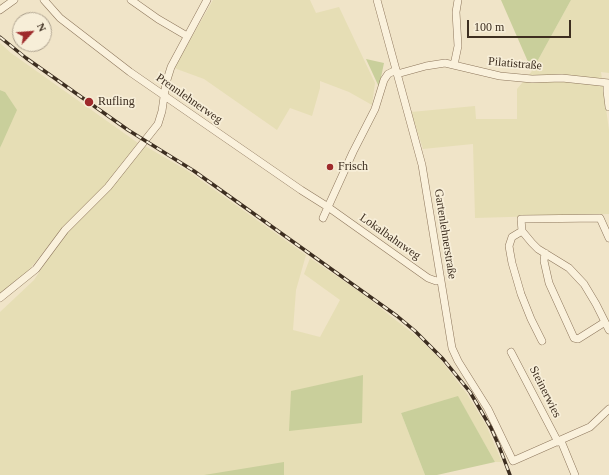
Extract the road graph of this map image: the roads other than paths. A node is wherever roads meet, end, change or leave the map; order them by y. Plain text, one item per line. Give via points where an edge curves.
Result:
1 (14, 0) edge
2 (44, 0) edge
3 (132, 0) edge
4 (207, 0) edge
5 (377, 0) edge
6 (458, 0) edge
7 (0, 10) edge
8 (187, 36) junction
9 (454, 65) junction
10 (396, 72) junction
11 (608, 83) edge
12 (164, 94) junction
13 (609, 107) edge
14 (328, 207) junction
15 (323, 218) dead end
16 (522, 230) junction
17 (609, 238) edge
18 (545, 253) junction
19 (440, 280) junction
20 (0, 298) edge
21 (605, 322) junction
22 (609, 330) edge
23 (542, 341) dead end
24 (511, 352) dead end
25 (609, 410) edge
26 (560, 441) junction
27 (575, 475) edge

1 - 7 street
2 - 12 street, Prennlehnerweg via 75,30
3 - 8 street
4 - 8 street
5 - 10 street, Gartenlehnerstraße
6 - 9 street via 458,46
8 - 12 street via 171,67
9 - 10 street, Pilatistraße via 445,63
9 - 11 street, Pilatistraße via 500,76 562,78
10 - 14 street via 388,74 384,80 375,109
10 - 19 street, Gartenlehnerstraße via 422,165
11 - 13 street
12 - 14 street, Prennlehnerweg
12 - 20 street via 160,120 108,187 65,230 36,269
14 - 15 street
14 - 19 street, Lokalbahnweg via 428,278
16 - 17 street via 521,219 600,218
16 - 18 street via 532,243
16 - 23 street via 512,237 510,252 521,294
18 - 21 street via 577,276 590,293
18 - 21 street via 544,262 549,283 574,338 578,339
19 - 26 street, Gartenlehnerstraße via 454,354 488,409 513,461
21 - 22 street
24 - 26 street, Steinerwies
25 - 26 street via 595,424
26 - 27 street, Steinerwies

